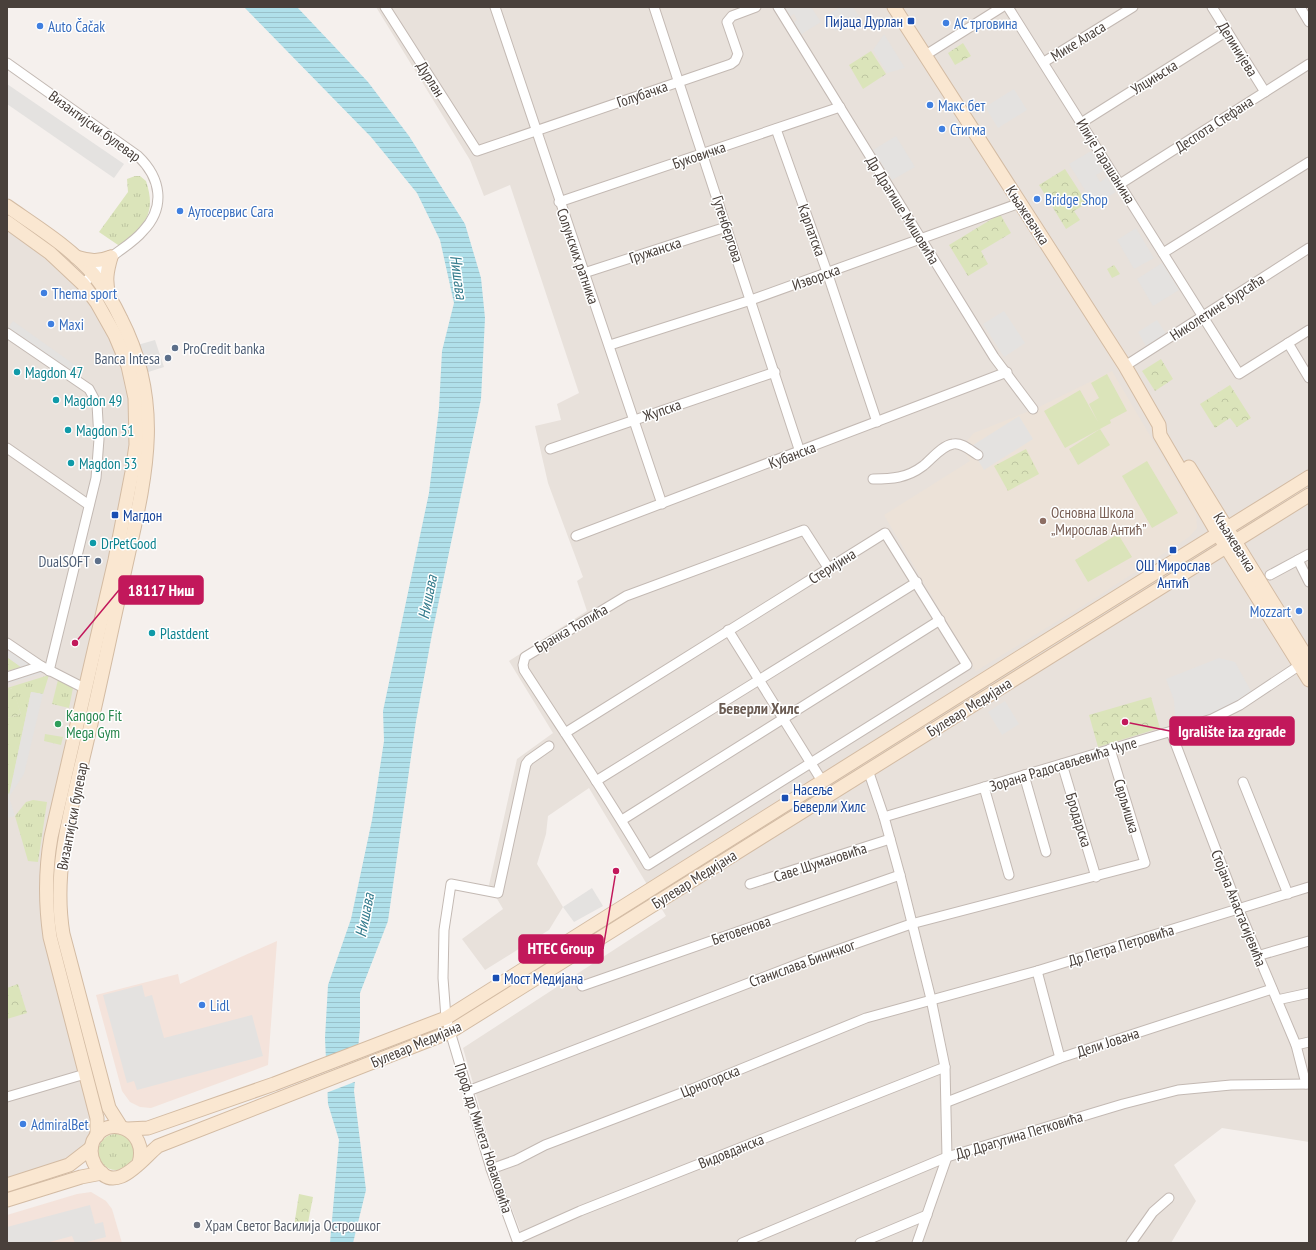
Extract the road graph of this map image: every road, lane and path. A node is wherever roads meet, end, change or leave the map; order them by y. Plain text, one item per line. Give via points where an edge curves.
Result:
1 (385, 7) edge
2 (495, 7) edge
3 (654, 7) edge
4 (756, 7) edge
5 (778, 7) edge
6 (894, 7) edge
7 (1002, 7) edge
8 (1008, 7) edge
9 (1133, 7) edge
10 (1212, 7) edge
11 (1300, 7) edge
12 (1309, 22) edge
13 (1227, 31) junction
14 (924, 56) junction
15 (1044, 62) junction
16 (7, 63) edge
17 (1309, 64) edge
18 (678, 82) junction
19 (1265, 92) junction
20 (840, 108) junction
21 (1082, 123) junction
22 (776, 129) junction
23 (536, 131) junction
24 (477, 151) joint
25 (703, 153) junction
26 (1309, 162) edge
27 (1120, 184) junction
28 (559, 202) junction
29 (1020, 204) junction
30 (7, 206) edge
31 (7, 222) edge
32 (726, 227) junction
33 (921, 240) junction
34 (1309, 248) edge
35 (1163, 253) junction
36 (75, 257) junction
37 (111, 257) junction
38 (827, 272) junction
39 (584, 274) junction
40 (93, 275) junction
41 (83, 284) junction
42 (111, 300) junction
43 (751, 300) junction
44 (1202, 316) junction
45 (1309, 330) edge
46 (7, 333) edge
47 (1288, 343) junction
48 (610, 345) junction
49 (1125, 366) junction
50 (775, 372) junction
51 (1007, 372) junction
52 (1309, 378) edge
53 (1033, 409) dead end
54 (634, 419) junction
55 (877, 422) junction
56 (7, 448) edge
57 (550, 448) dead end
58 (800, 452) junction
59 (978, 455) dead end
60 (1309, 477) edge
61 (873, 479) dead end
62 (1309, 495) edge
63 (662, 504) junction
64 (89, 505) junction
65 (1222, 531) junction
66 (576, 536) dead end
67 (1231, 545) junction
68 (1309, 554) edge
69 (1298, 560) junction
70 (829, 569) junction
71 (1270, 576) dead end
72 (917, 582) junction
73 (1309, 582) edge
74 (940, 620) junction
75 (728, 630) junction
76 (7, 643) edge
77 (1305, 663) edge
78 (41, 666) junction
79 (49, 671) junction
80 (7, 677) edge
81 (1309, 680) edge
82 (759, 681) junction
83 (84, 688) junction
84 (784, 719) junction
85 (1172, 732) junction
86 (565, 733) junction
87 (549, 746) dead end
88 (1110, 749) junction
89 (811, 763) junction
90 (1062, 764) junction
91 (868, 770) junction
92 (1024, 775) junction
93 (822, 781) junction
94 (596, 782) junction
95 (1243, 782) dead end
96 (984, 788) junction
97 (884, 817) junction
98 (622, 820) junction
99 (890, 839) junction
100 (1046, 852) dead end
101 (1145, 863) joint
102 (900, 875) junction
103 (1009, 875) dead end
104 (1096, 876) junction
105 (750, 884) dead end
106 (1309, 887) edge
107 (1288, 894) junction
108 (1239, 910) junction
109 (911, 924) junction
110 (1309, 941) edge
111 (1257, 956) junction
112 (1037, 971) junction
113 (582, 986) dead end
114 (1272, 989) junction
115 (1309, 993) edge
116 (931, 999) junction
117 (1277, 1000) junction
118 (446, 1018) junction
119 (450, 1032) junction
120 (1309, 1042) edge
121 (1296, 1045) junction
122 (1060, 1058) junction
123 (945, 1066) junction
124 (85, 1074) junction
125 (1307, 1084) edge
126 (468, 1091) junction
127 (7, 1096) edge
128 (947, 1102) junction
129 (125, 1128) junction
130 (94, 1142) junction
131 (947, 1157) junction
132 (139, 1163) junction
133 (490, 1169) junction
134 (102, 1172) junction
135 (7, 1185) edge
136 (1169, 1198) dead end
137 (7, 1200) edge
138 (927, 1215) junction
139 (518, 1241) edge
140 (742, 1243) edge
141 (860, 1243) edge
142 (917, 1243) edge
143 (1131, 1243) edge

1 - 24 street, Дурлан
2 - 23 street, Солунских ратника
3 - 18 street, Гутенбергова
4 - 18 street, Голубачка via 732,16 727,22 738,54 735,61
5 - 20 street, Др Драгише Мишовића
6 - 14 main road, Књажевачка
7 - 14 street
8 - 15 street, Илије Гарашанина
9 - 15 street, Мике Аласа
10 - 13 street, Делинијева
11 - 12 street
13 - 19 street, Делинијева
13 - 21 street, Улцињска
14 - 29 main road, Књажевачка
15 - 21 street, Илије Гарашанина
16 - 37 street, Византијски булевар via 138,156 153,172 158,193 153,219 137,237
17 - 19 street, Деспота Стефана
18 - 23 street, Голубачка
18 - 25 street, Гутенбергова
19 - 27 street, Деспота Стефана
20 - 22 street, Буковичка
20 - 33 street, Др Драгише Мишовића
21 - 27 street, Илије Гарашанина
22 - 25 street, Буковичка
22 - 38 street, Карпатска
23 - 24 street, Голубачка
23 - 28 street, Солунских ратника
25 - 28 street, Буковичка
25 - 32 street, Гутенбергова
26 - 35 street
27 - 35 street, Илије Гарашанина
28 - 39 street, Солунских ратника
29 - 33 street, Изворска
29 - 49 main road, Књажевачка
30 - 36 main road, Византијски булевар
31 - 41 main road, Византијски булевар via 50,253
32 - 39 street, Гружанска
32 - 43 street, Гутенбергова
33 - 38 street, Изворска
33 - 51 street, Др Драгише Мишовића via 994,357
34 - 44 street, Николетине Бурсаћа
35 - 44 street, Илије Гарашанина
36 - 37 main road via 100,261
36 - 40 main road, Византијски булевар
37 - 40 street, Византијски булевар
37 - 42 main road via 106,286
38 - 43 street, Изворска
38 - 55 street, Карпатска
39 - 48 street, Солунских ратника
40 - 41 street, Византијски булевар
40 - 42 main road, Византијски булевар
41 - 83 main road, Византијски булевар via 98,303 116,335 128,366 135,398 136,422 136,445 115,560
42 - 129 main road, Византијски булевар via 140,363 148,422 145,473 96,705 66,832 61,858 59,909 65,942 108,1104 112,1115
43 - 48 street, Изворска
43 - 50 street, Гутенбергова
44 - 47 street, Илије Гарашанина via 1238,374
44 - 49 street, Николетине Бурсаћа
45 - 47 street
46 - 64 street via 89,389 97,404 99,440 96,478
47 - 52 street
48 - 54 street, Солунских ратника
49 - 65 main road, Књажевачка via 1159,425 1167,431
50 - 54 street, Жупска
50 - 58 street, Гутенбергова
51 - 53 street, Др Драгише Мишовића
51 - 55 street, Кубанска
54 - 57 street, Жупска
54 - 63 street, Солунских ратника
55 - 58 street, Кубанска
56 - 64 street
58 - 63 street, Кубанска
59 - 61 street via 960,444 953,444 938,452 923,466 899,479
60 - 65 main road, Булевар Медијана
62 - 67 main road, Булевар Медијана
63 - 66 street, Кубанска
64 - 79 street
65 - 67 main road, Књажевачка
65 - 93 main road, Булевар Медијана
67 - 77 main road, Књажевачка
67 - 91 main road, Булевар Медијана
68 - 69 street
69 - 71 street
69 - 73 street
70 - 72 street, Стеријина via 885,533
70 - 75 street, Стеријина
70 - 86 street, Бранка Ћопића via 804,530 626,596 527,654 524,670
72 - 74 street, Стеријина
72 - 82 street
74 - 84 street
74 - 89 street, Стеријина via 967,665
75 - 82 street
75 - 86 street, Стеријина
76 - 78 street
77 - 81 main road, Књажевачка
77 - 85 street, Зорана Радосављевића Чупе via 1240,705 1212,719
78 - 79 street
78 - 80 street
79 - 83 street
82 - 84 street
82 - 94 street
83 - 124 main road, Византијски булевар via 47,858 46,896 50,936
84 - 89 street
84 - 98 street
85 - 88 street, Зорана Радосављевића Чупе
85 - 108 street, Стојана Анастасијевића
86 - 94 street, Бранка Ћопића
87 - 118 street, Булевар Медијана via 526,764 498,893 451,884 444,930 443,978
88 - 90 street, Зорана Радосављевића Чупе
88 - 101 street, Сврљишка
89 - 93 street
89 - 98 street, Бранка Ћопића via 648,865
90 - 92 street, Зорана Радосављевића Чупе
90 - 104 street, Бродарска
91 - 97 street
91 - 119 main road, Булевар Медијана
92 - 96 street, Зорана Радосављевића Чупе
92 - 100 street
93 - 118 main road, Булевар Медијана
94 - 98 street, Бранка Ћопића
95 - 107 street
96 - 97 street, Зорана Радосављевића Чупе
96 - 103 street
97 - 99 street
99 - 102 street
99 - 105 street, Саве Шумановића
101 - 104 street, Станислава Биничког
102 - 109 street
102 - 113 street, Бетовенова
104 - 109 street, Станислава Биничког
106 - 107 street, Др Петра Петровића
107 - 108 street, Др Петра Петровића
108 - 111 street, Стојана Анастасијевића
108 - 112 street, Др Петра Петровића
109 - 116 street
109 - 126 street, Станислава Биничког via 806,961
110 - 111 street
111 - 114 street, Стојана Анастасијевића
112 - 116 street, Др Петра Петровића
112 - 122 street
114 - 117 street, Стојана Анастасијевића
114 - 122 street, Дели Јована
115 - 117 street
116 - 123 street
116 - 133 street, Црногорска via 866,1018
117 - 121 street, Стојана Анастасијевића
118 - 119 street, Проф. др Милета Новаковића
118 - 129 main road, Булевар Медијана via 274,1084 148,1128
119 - 126 street, Проф. др Милета Новаковића
119 - 132 main road, Булевар Медијана via 158,1146
120 - 121 street
121 - 125 street, Стојана Анастасијевића
122 - 128 street, Дели Јована
123 - 128 street
123 - 139 street, Видовданска via 580,1211
124 - 127 street
124 - 130 main road, Византијски булевар via 97,1118
125 - 131 street, Др Драгутина Петковића via 1231,1085 1178,1090 1122,1104
126 - 133 street, Проф. др Милета Новаковића
128 - 131 street
129 - 130 main road, Булевар Медијана via 108,1128
129 - 132 main road via 139,1140
130 - 134 main road via 93,1162
130 - 135 main road, Булевар Медијана via 69,1165
131 - 138 street
131 - 140 street, Др Драгутина Петковића
132 - 134 main road, Булевар Медијана via 132,1172 122,1176 110,1176
133 - 139 street, Проф. др Милета Новаковића
134 - 137 main road, Булевар Медијана
136 - 143 street via 1153,1212
138 - 141 street
138 - 142 street

